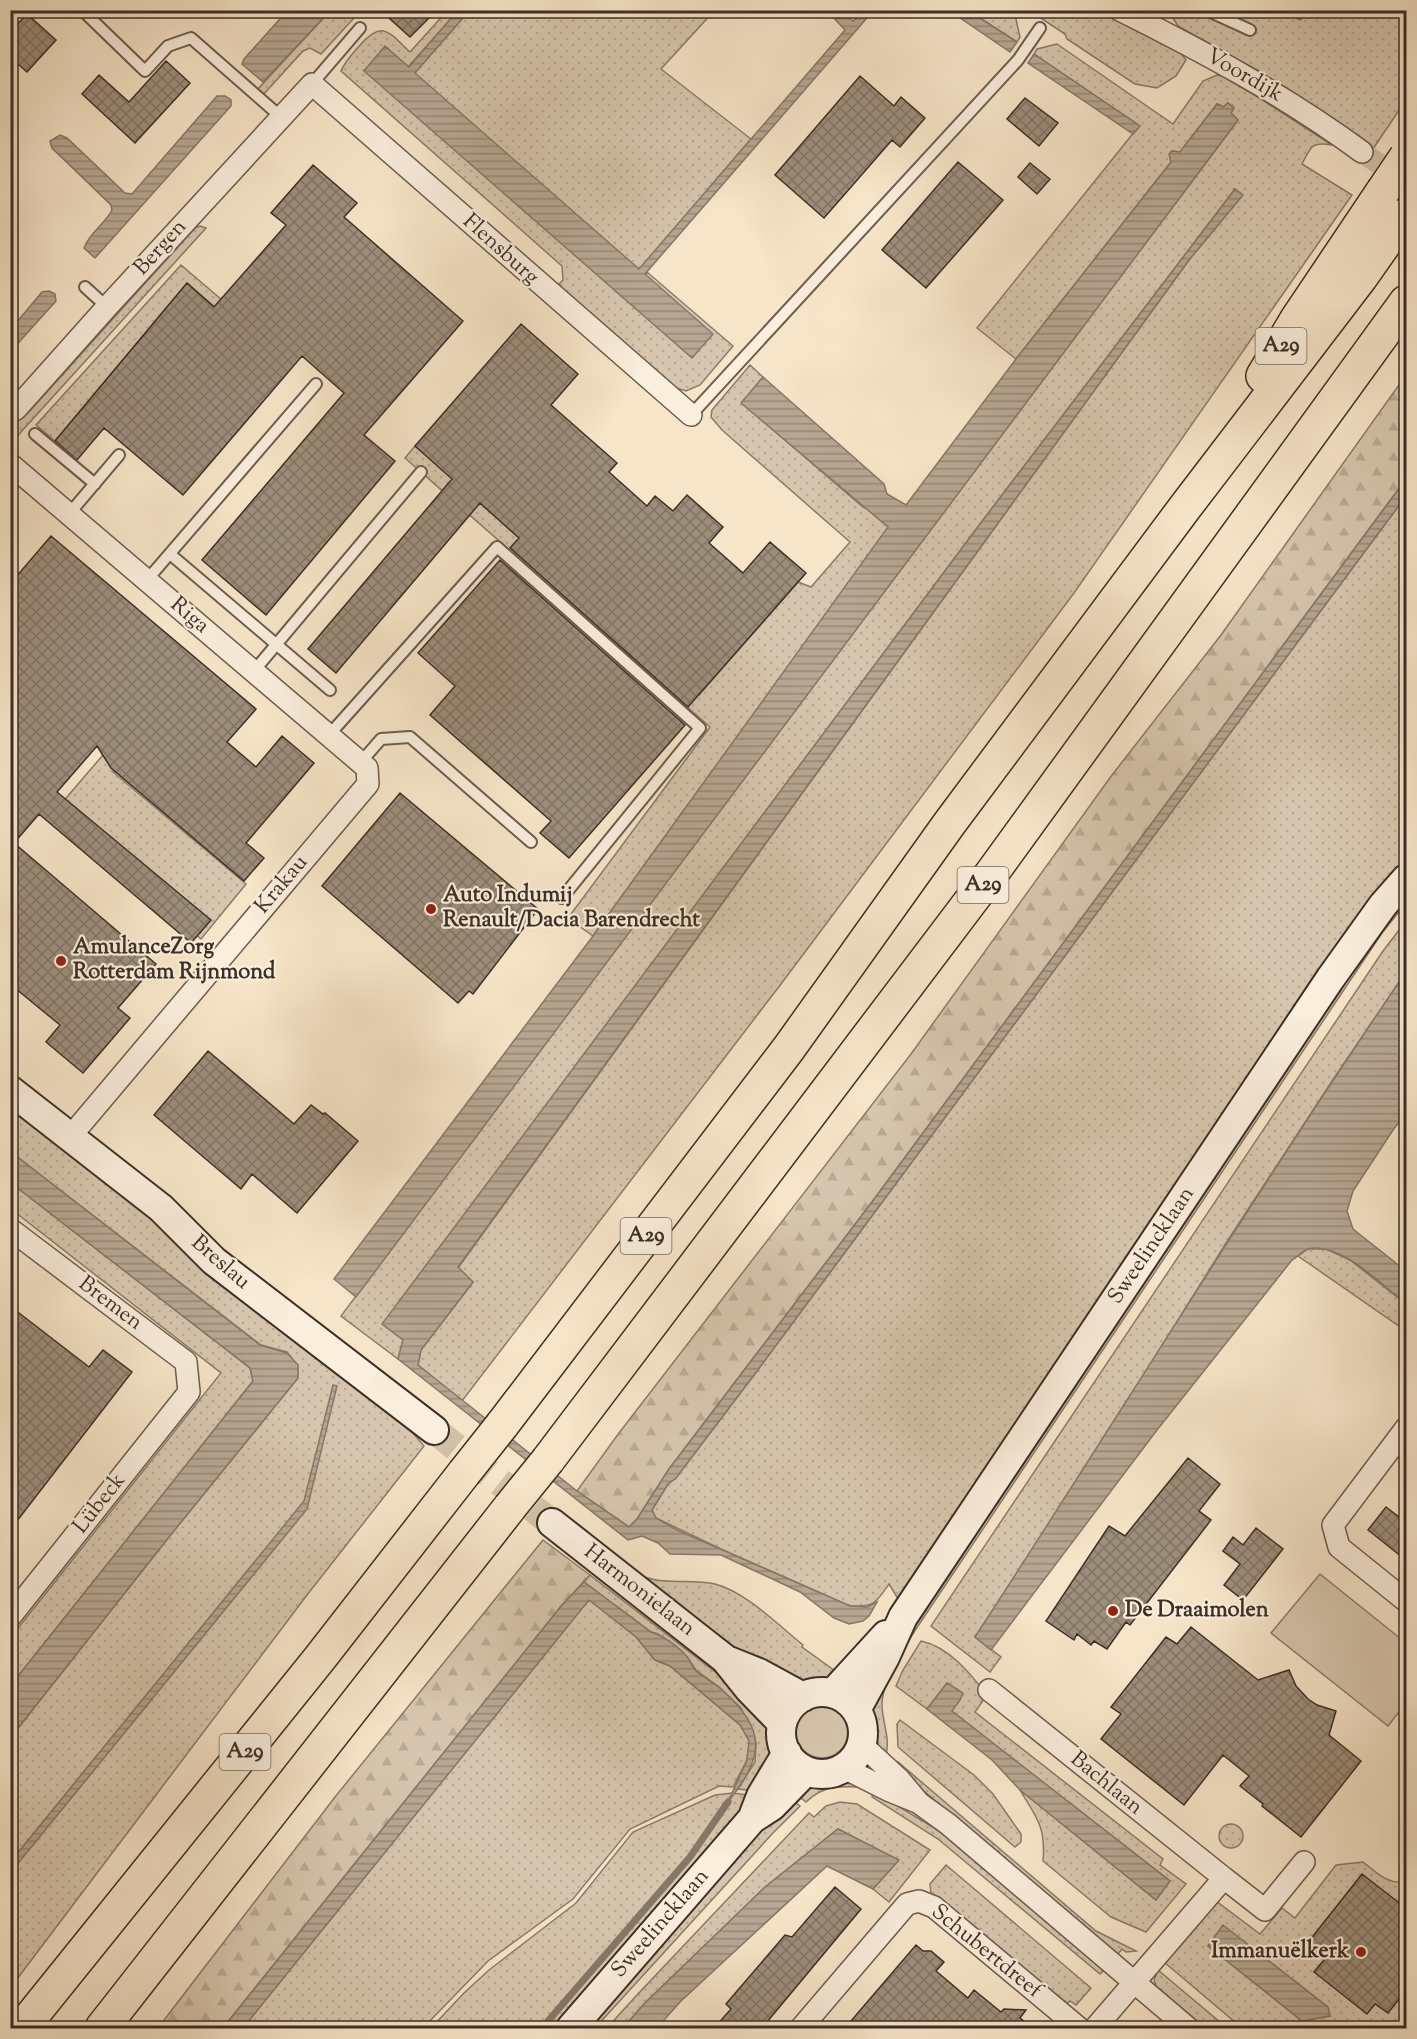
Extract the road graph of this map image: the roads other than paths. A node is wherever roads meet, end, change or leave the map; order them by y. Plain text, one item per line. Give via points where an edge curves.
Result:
1 (82, 10) edge
2 (1120, 10) edge
3 (1206, 10) edge
4 (1152, 18) edge
5 (360, 28) dead end
6 (1040, 28) dead end
7 (1250, 30) dead end
8 (312, 84) junction
9 (281, 117) junction
10 (1362, 152) tunnel mouth
11 (1407, 157) edge
12 (1407, 213) edge
13 (85, 287) dead end
14 (1407, 302) edge
15 (107, 307) junction
16 (316, 384) dead end
17 (10, 412) edge
18 (691, 415) joint
19 (35, 434) dead end
20 (119, 455) dead end
21 (10, 464) edge
22 (421, 472) dead end
23 (95, 484) junction
24 (1186, 506) junction
25 (69, 514) junction
26 (170, 554) junction
27 (147, 580) junction
28 (276, 644) junction
29 (254, 671) junction
30 (330, 690) dead end
31 (329, 735) junction
32 (364, 765) junction
33 (531, 842) dead end
34 (1407, 879) edge
35 (562, 898) dead end
36 (10, 1090) edge
37 (70, 1137) junction
38 (10, 1229) edge
39 (189, 1392) joint
40 (1407, 1428) edge
41 (434, 1430) tunnel mouth
42 (552, 1522) tunnel mouth
43 (1407, 1601) edge
44 (10, 1617) edge
45 (903, 1617) junction
46 (726, 1659) junction
47 (989, 1690) dead end
48 (833, 1693) junction
49 (803, 1697) junction
50 (856, 1710) junction
51 (783, 1723) junction
52 (862, 1745) junction
53 (796, 1762) junction
54 (844, 1768) junction
55 (920, 1803) junction
56 (1304, 1862) dead end
57 (1224, 1878) junction
58 (1134, 1983) junction
59 (1094, 2027) edge
60 (22, 2028) edge
61 (102, 2028) edge
62 (571, 2028) edge
63 (801, 2028) edge
64 (1188, 2028) edge

1 - 9 lane via 145,70 168,46 191,38
2 - 4 street, Voordijk
3 - 7 lane
4 - 10 street, Voordijk
5 - 8 lane
6 - 18 lane via 1018,60
8 - 9 street, Bergen
8 - 18 street, Flensburg
9 - 15 street, Bergen
11 - 24 highway, A29, bridge via 1297,319
12 - 24 highway
13 - 15 lane
14 - 61 highway, A29, bridge via 992,873 548,1460
15 - 17 street, Bergen
16 - 26 lane
19 - 23 lane
20 - 23 lane
21 - 25 street, Riga
22 - 28 lane
23 - 25 lane
24 - 60 highway, A29, bridge via 789,1048 502,1425
25 - 27 street, Riga
26 - 27 lane
26 - 28 lane
27 - 29 street, Riga
28 - 29 lane
28 - 30 lane
29 - 31 street, Riga
31 - 32 street, Riga
31 - 35 lane via 497,547 700,728
32 - 33 lane via 381,739 410,737
32 - 37 street, Krakau via 368,784
34 - 45 main road, Sweelincklaan via 1383,905 1330,979
36 - 37 main road, Breslau
37 - 41 main road, Breslau via 160,1208 214,1262
38 - 39 street, Bremen via 186,1362
39 - 44 street, Lübeck
40 - 43 street via 1333,1525 1339,1547
42 - 46 main road, Harmonielaan
45 - 48 main road, Sweelincklaan
45 - 50 main road, Sweelincklaan
46 - 49 main road, Harmonielaan
46 - 51 main road, Harmonielaan
47 - 57 street, Bachlaan
48 - 49 main road
48 - 50 main road
49 - 51 main road via 790,1708
50 - 52 main road via 862,1723
51 - 53 main road via 782,1738
52 - 54 main road
52 - 55 street
53 - 54 main road via 829,1774
53 - 62 main road, Sweelincklaan via 772,1806 752,1819
54 - 55 street
55 - 58 street
56 - 57 street, Bachlaan via 1265,1910
57 - 58 street
58 - 59 street
58 - 64 street
59 - 63 street, Schubertdreef via 934,1907 919,1902 907,1904

